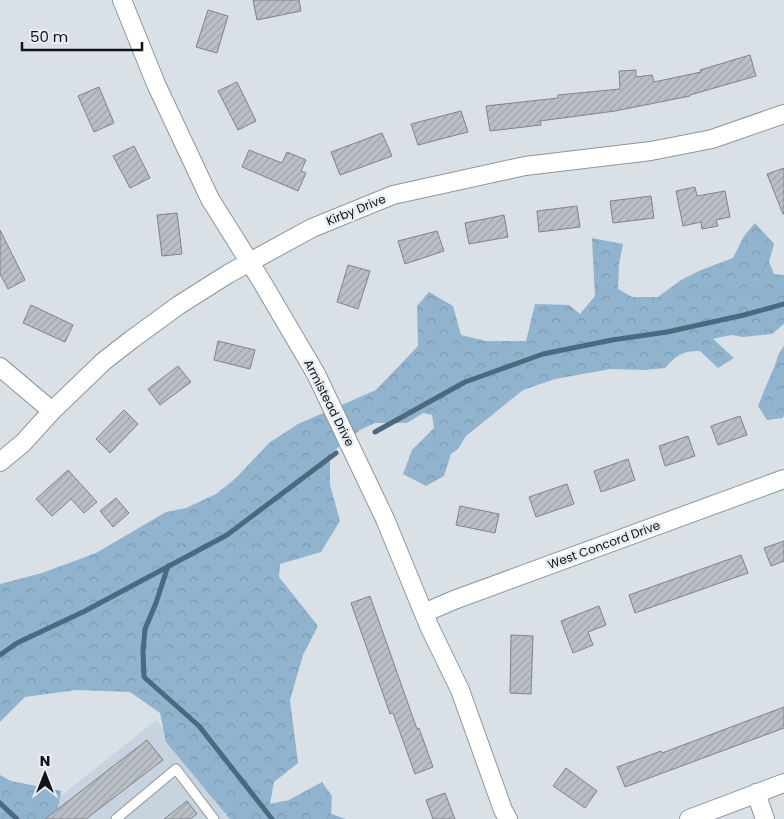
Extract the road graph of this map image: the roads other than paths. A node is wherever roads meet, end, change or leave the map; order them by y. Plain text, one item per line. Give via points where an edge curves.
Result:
1 (122, 0) edge
2 (784, 114) edge
3 (250, 261) junction
4 (0, 367) edge
5 (52, 411) junction
6 (0, 462) edge
7 (784, 480) edge
8 (424, 613) junction
9 (784, 783) edge
10 (756, 793) junction
11 (208, 817) edge
12 (116, 819) edge
13 (508, 819) edge
14 (689, 819) edge
15 (765, 819) edge

1 - 3 street, Armistead Drive via 191,161 210,199
2 - 3 street, Kirby Drive via 712,138 651,150 525,166 393,195 312,228
3 - 5 street, Kirby Drive via 179,305 131,340
3 - 8 street, Armistead Drive via 319,380 386,518
4 - 5 street
5 - 6 street, Kirby Drive via 23,443
7 - 8 street, West Concord Drive
8 - 13 street, Armistead Drive via 460,690
9 - 10 street
10 - 14 street
10 - 15 street
11 - 12 lane via 176,769

